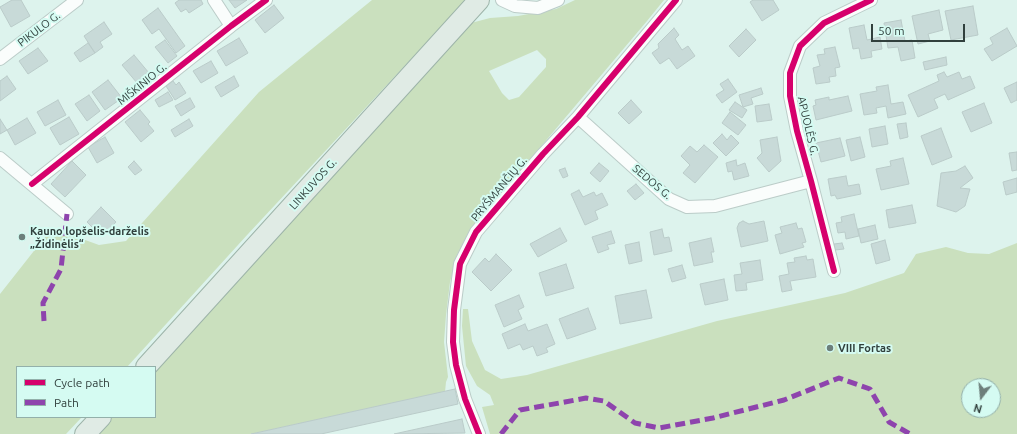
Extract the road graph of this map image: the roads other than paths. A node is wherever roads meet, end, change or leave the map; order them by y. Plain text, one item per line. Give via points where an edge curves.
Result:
1 (77, 0) edge
2 (214, 0) edge
3 (266, 0) edge
4 (479, 0) edge
5 (502, 0) edge
6 (558, 0) edge
7 (676, 0) edge
8 (871, 0) edge
9 (231, 26) junction
10 (0, 59) edge
11 (578, 117) junction
12 (0, 158) edge
13 (811, 181) junction
14 (32, 184) junction
15 (67, 214) dead end
16 (834, 271) dead end
17 (147, 366) edge
18 (100, 418) edge
19 (85, 434) edge
20 (479, 434) edge

1 - 10 street, PIKULO G.
2 - 9 street
3 - 9 street, MIŠKINIO G.
4 - 17 main road, LINKUVOS G.
5 - 6 street via 516,6 538,8
7 - 11 street, PRYŠMANČIŲ G.
8 - 13 street, APUOLĖS G. via 824,23 800,46 790,73 790,96 794,117
9 - 14 street, MIŠKINIO G.
11 - 13 street, SEDOS G. via 669,199 687,207 715,206
11 - 20 street, PRYŠMANČIŲ G. via 476,232 460,264 453,342 465,399
12 - 14 street
13 - 16 street, APUOLĖS G.
14 - 15 street
18 - 19 main road

